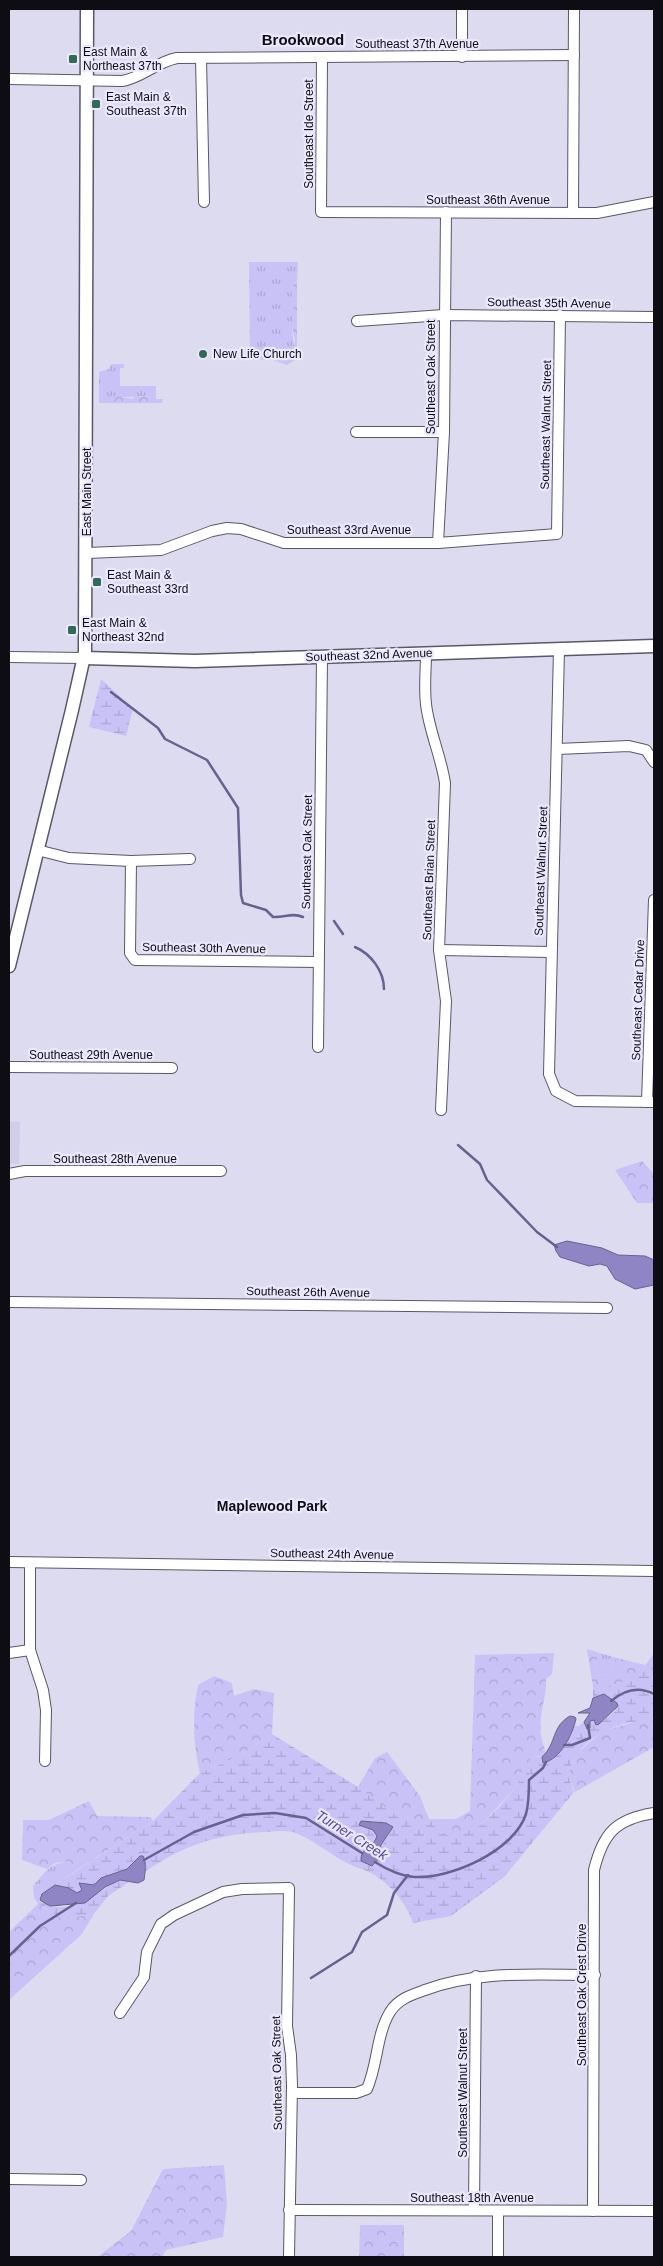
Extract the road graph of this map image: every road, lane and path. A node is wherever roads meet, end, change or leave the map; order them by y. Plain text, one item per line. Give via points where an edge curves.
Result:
1 (87, 9) edge
2 (462, 9) edge
3 (574, 9) edge
4 (574, 55) junction
5 (322, 57) junction
6 (462, 57) junction
7 (201, 58) junction
8 (9, 79) edge
9 (87, 82) junction
10 (204, 202) dead end
11 (654, 202) edge
12 (321, 212) joint
13 (446, 212) junction
14 (573, 213) junction
15 (444, 315) junction
16 (560, 315) junction
17 (654, 318) edge
18 (357, 321) dead end
19 (356, 432) dead end
20 (444, 432) junction
21 (557, 534) joint
22 (438, 543) junction
23 (87, 554) junction
24 (654, 646) edge
25 (559, 649) junction
26 (426, 653) junction
27 (9, 657) edge
28 (322, 657) junction
29 (84, 658) junction
30 (557, 749) junction
31 (654, 762) edge
32 (37, 850) junction
33 (190, 859) dead end
34 (130, 861) junction
35 (654, 900) edge
36 (11, 946) edge
37 (439, 950) junction
38 (551, 952) junction
39 (318, 962) junction
40 (9, 966) edge
41 (318, 1047) dead end
42 (9, 1067) edge
43 (172, 1068) dead end
44 (650, 1102) edge
45 (441, 1110) dead end
46 (221, 1171) dead end
47 (9, 1174) edge
48 (9, 1302) edge
49 (607, 1308) dead end
50 (9, 1562) edge
51 (30, 1563) junction
52 (654, 1571) edge
53 (30, 1650) junction
54 (9, 1653) edge
55 (45, 1761) dead end
56 (654, 1813) edge
57 (595, 1975) junction
58 (476, 1976) junction
59 (120, 2013) dead end
60 (292, 2092) junction
61 (9, 2179) edge
62 (81, 2180) dead end
63 (290, 2210) junction
64 (474, 2210) junction
65 (498, 2211) junction
66 (593, 2211) junction
67 (654, 2211) edge
68 (289, 2257) edge
69 (498, 2257) edge

1 - 9 main road, East Main Street
2 - 6 street
3 - 4 street
4 - 6 street, Southeast 37th Avenue
4 - 14 street
5 - 6 street, Southeast 37th Avenue
5 - 7 street, Southeast 37th Avenue
5 - 12 street, Southeast Ide Street
7 - 9 street, Southeast 37th Avenue via 167,60 131,80
7 - 10 street
8 - 9 street, Southeast 37th Avenue
9 - 23 main road, East Main Street
11 - 14 street, Southeast 36th Avenue via 615,211
12 - 13 street, Southeast 36th Avenue
13 - 14 street, Southeast 36th Avenue
13 - 15 street, Southeast Oak Street
15 - 16 street, Southeast 35th Avenue
15 - 18 street, Southeast 35th Avenue
15 - 20 street, Southeast Oak Street
16 - 17 street, Southeast 35th Avenue
16 - 21 street, Southeast Walnut Street
19 - 20 street
20 - 22 street, Southeast Oak Street
21 - 22 street, Southeast 33rd Avenue
22 - 23 street, Southeast 33rd Avenue via 284,543 241,529 227,528 161,550
23 - 29 main road, East Main Street
24 - 25 main road, Southeast 32nd Avenue
25 - 26 main road, Southeast 32nd Avenue
25 - 30 street, Southeast Walnut Street
26 - 28 main road, Southeast 32nd Avenue
26 - 37 street, Southeast Brian Street via 426,703 445,783
27 - 29 street
28 - 29 main road, Southeast 32nd Avenue via 195,661
28 - 39 street, Southeast Oak Street
29 - 32 main road, East Main Street
30 - 31 street via 629,746 646,750
30 - 38 street, Southeast Walnut Street
32 - 34 street via 69,858
32 - 36 main road, East Main Street
33 - 34 street
34 - 39 street, Southeast 30th Avenue via 130,953 135,960
35 - 44 street, Southeast Cedar Drive
36 - 40 main road, East Main Street
37 - 38 street
37 - 45 street, Southeast Brian Street via 446,1001
38 - 44 street, Southeast Walnut Street via 548,1074 556,1091 575,1101
39 - 41 street, Southeast Oak Street
42 - 43 street, Southeast 29th Avenue
46 - 47 street, Southeast 28th Avenue
48 - 49 street, Southeast 26th Avenue
50 - 51 street, Southeast 24th Avenue
51 - 52 street, Southeast 24th Avenue
51 - 53 street
53 - 54 street
53 - 55 street via 46,1710
56 - 57 street, Southeast Oak Crest Drive via 634,1816 619,1824 605,1838 598,1854 594,1870
57 - 58 street
57 - 66 street, Southeast Oak Crest Drive
58 - 60 street via 404,1998 391,2011 382,2029 373,2075 366,2089 356,2092
58 - 64 street, Southeast Walnut Street
59 - 60 street, Southeast Oak Street via 144,1977 147,1952 161,1924 223,1892 242,1888 289,1888 287,2026
60 - 63 street, Southeast Oak Street
61 - 62 street
63 - 64 street, Southeast 18th Avenue
63 - 68 street, Southeast Oak Street
64 - 65 street, Southeast 18th Avenue
65 - 66 street, Southeast 18th Avenue
65 - 69 street
66 - 67 street, Southeast 18th Avenue

